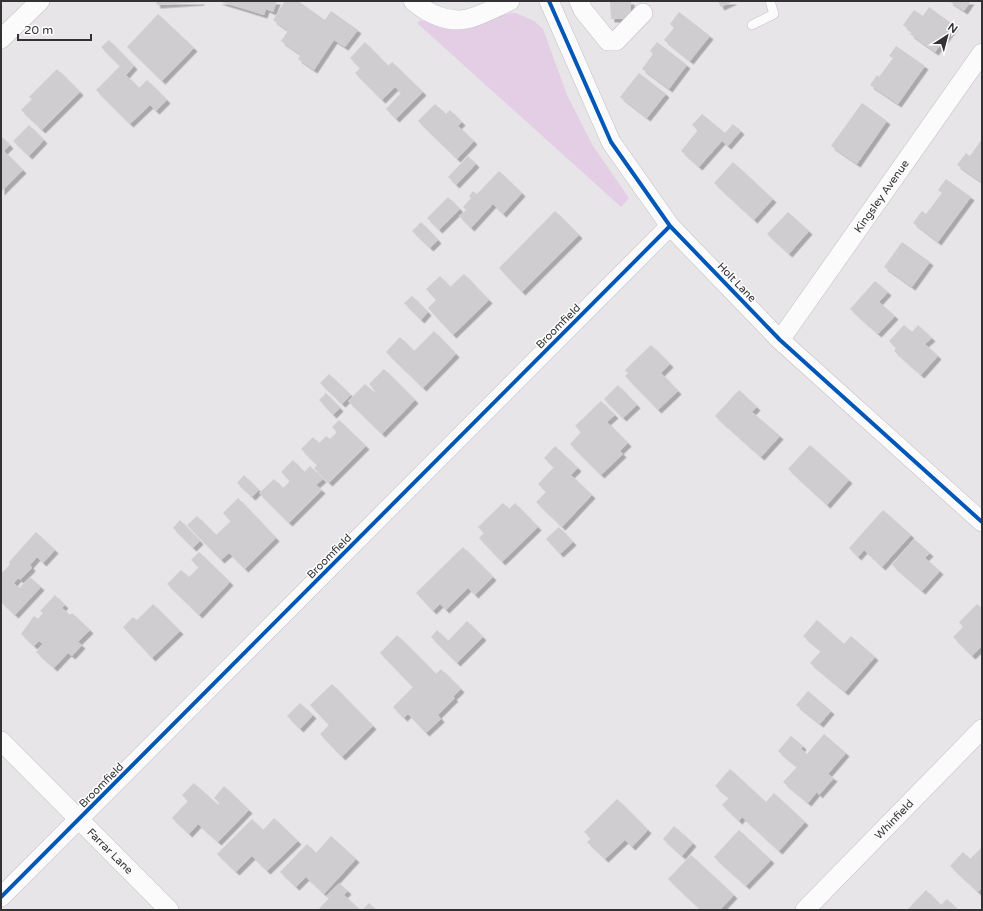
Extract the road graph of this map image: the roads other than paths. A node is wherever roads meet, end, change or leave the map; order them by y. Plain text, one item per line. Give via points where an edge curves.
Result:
1 (40, 1) edge
2 (413, 1) edge
3 (510, 1) edge
4 (549, 1) edge
5 (580, 1) edge
6 (770, 1) edge
7 (643, 13) dead end
8 (752, 25) dead end
9 (1, 39) edge
10 (982, 53) edge
11 (670, 226) junction
12 (780, 340) junction
13 (982, 522) edge
14 (982, 729) edge
15 (1, 741) edge
16 (80, 820) junction
17 (1, 897) edge
18 (169, 910) edge
19 (805, 910) edge

1 - 9 street
2 - 3 street via 424,10 447,19 467,19
4 - 11 street, Holt Lane via 611,142
5 - 7 street via 583,10 608,41 616,41
6 - 8 lane via 774,14
10 - 12 street, Kingsley Avenue
11 - 12 street, Holt Lane
11 - 16 street, Broomfield
12 - 13 street, Holt Lane
14 - 19 street, Whinfield
15 - 16 street, Farrar Lane
16 - 17 street, Broomfield
16 - 18 street, Farrar Lane

